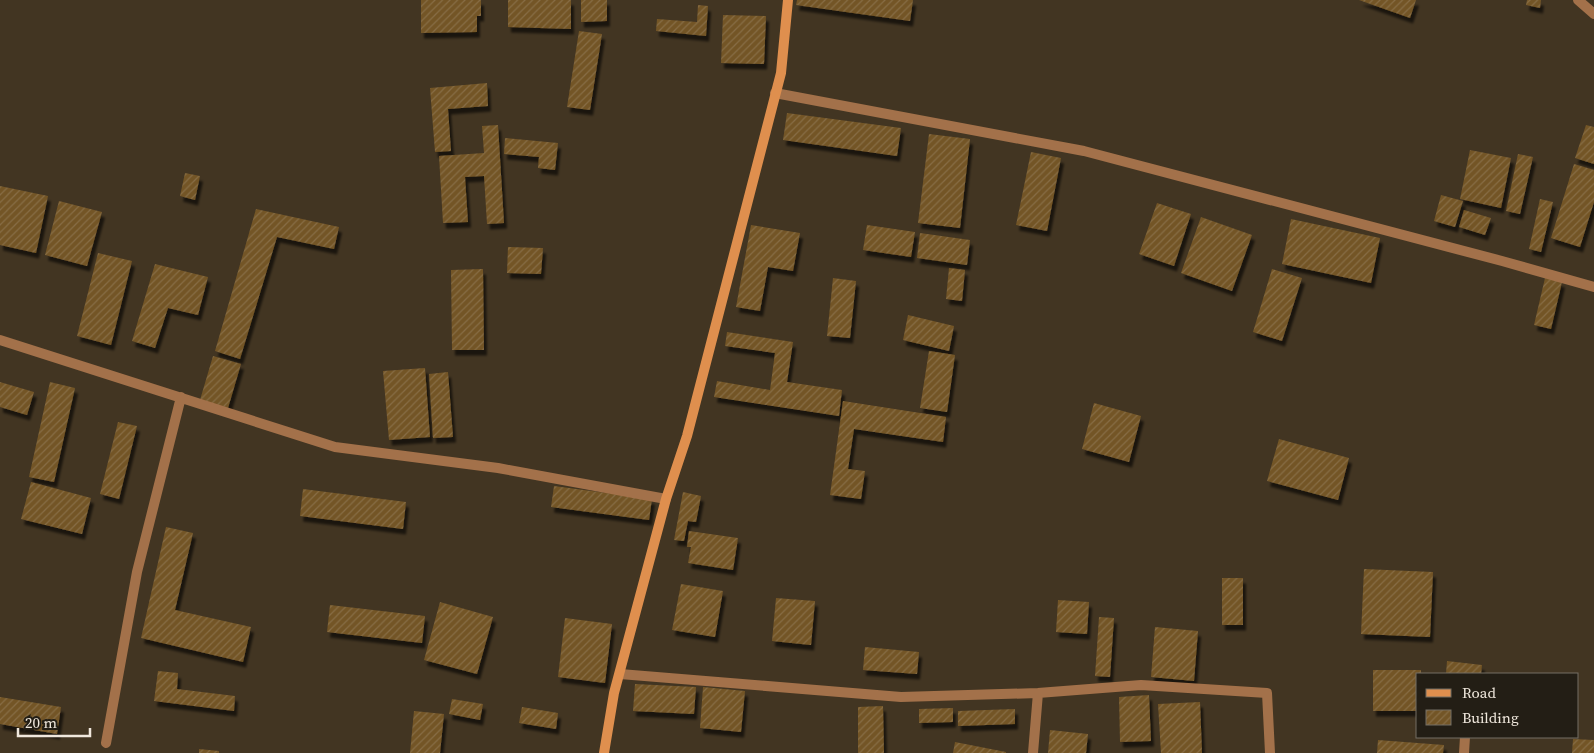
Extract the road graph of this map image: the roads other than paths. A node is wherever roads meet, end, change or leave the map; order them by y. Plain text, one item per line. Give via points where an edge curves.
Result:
1 (788, 0) edge
2 (1578, 0) edge
3 (1594, 14) edge
4 (775, 93) junction
5 (1594, 287) edge
6 (0, 340) edge
7 (181, 397) junction
8 (666, 499) junction
9 (620, 674) junction
10 (1038, 692) junction
11 (1465, 738) edge
12 (106, 743) dead end
13 (604, 753) edge
14 (1033, 753) edge
15 (1270, 753) edge
16 (1464, 753) edge

1 - 4 street
2 - 3 street
4 - 5 street via 1084,151
4 - 8 street via 687,436
6 - 7 street
7 - 8 street via 336,447 498,468
7 - 12 street via 137,572
8 - 9 street
9 - 10 street via 900,696
9 - 13 street
10 - 14 street
10 - 15 street via 1141,684 1267,692
11 - 16 street

